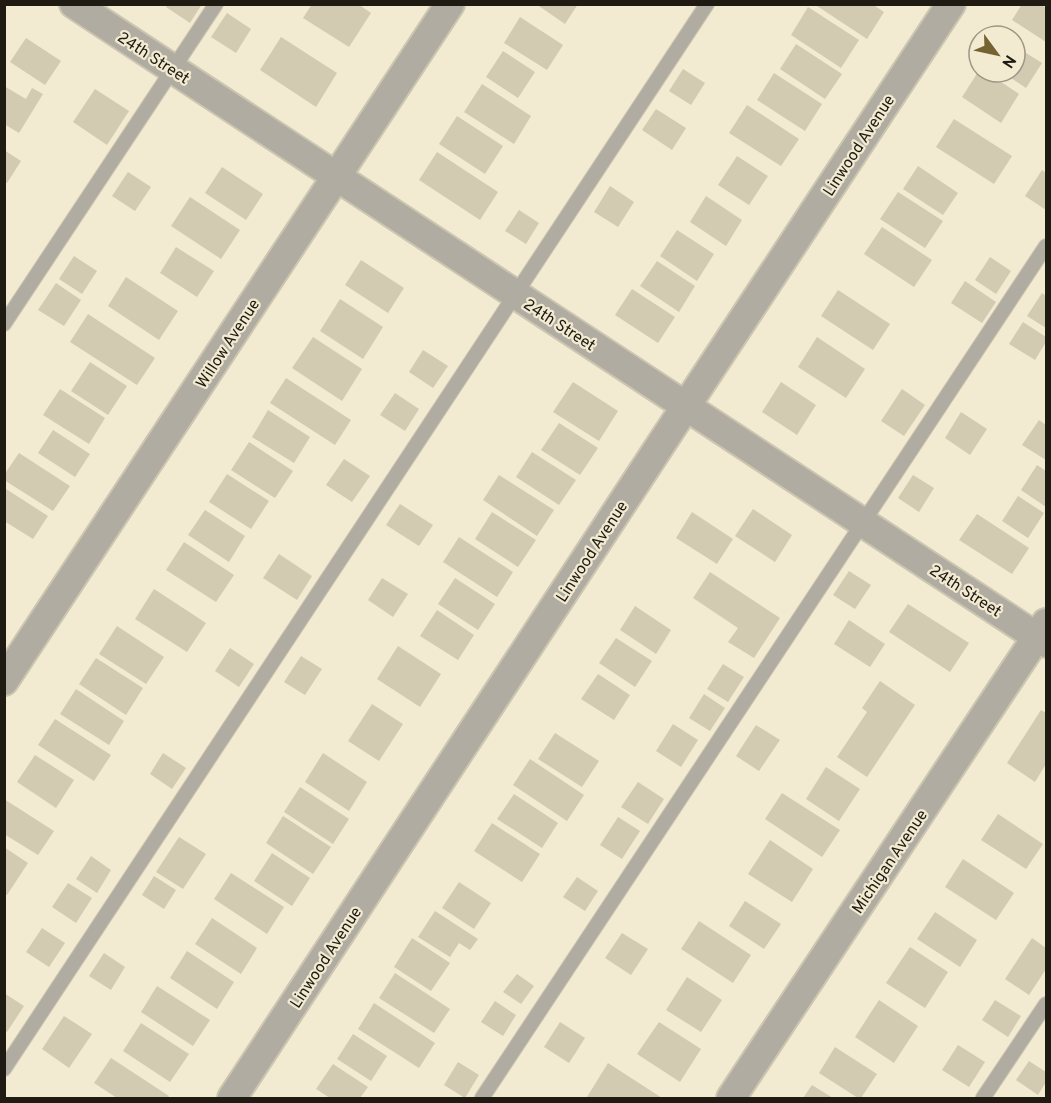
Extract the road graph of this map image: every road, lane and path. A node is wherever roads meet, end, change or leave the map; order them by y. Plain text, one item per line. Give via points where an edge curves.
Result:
1 (74, 4) edge
2 (216, 4) edge
3 (450, 4) edge
4 (708, 4) edge
5 (951, 4) edge
6 (172, 69) junction
7 (336, 177) junction
8 (1047, 246) edge
9 (515, 294) junction
10 (4, 324) edge
11 (686, 406) junction
12 (863, 522) junction
13 (1043, 634) edge
14 (4, 681) edge
15 (1047, 1004) edge
16 (4, 1069) edge
17 (232, 1098) edge
18 (482, 1098) edge
19 (731, 1098) edge
20 (982, 1098) edge

1 - 6 street, 24th Street
2 - 6 lane
3 - 7 street, Willow Avenue
4 - 9 lane
5 - 11 street, Linwood Avenue
6 - 7 street, 24th Street
6 - 10 lane
7 - 9 street, 24th Street
7 - 14 street, Willow Avenue
8 - 12 lane
9 - 11 street, 24th Street
9 - 16 lane
11 - 12 street, 24th Street
11 - 17 street, Linwood Avenue
12 - 13 street, 24th Street
12 - 18 lane
13 - 19 street, Michigan Avenue
15 - 20 lane

